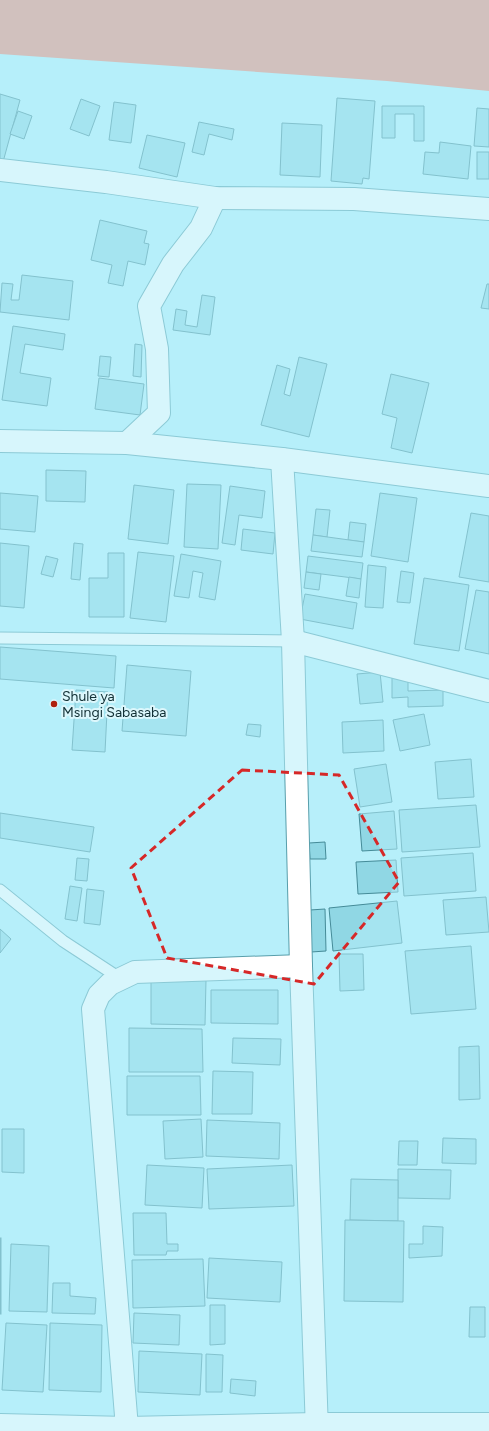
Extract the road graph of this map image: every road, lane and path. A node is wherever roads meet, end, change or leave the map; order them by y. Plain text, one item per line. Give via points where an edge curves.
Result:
1 (0, 170) edge
2 (215, 198) junction
3 (489, 209) edge
4 (0, 441) edge
5 (126, 443) junction
6 (282, 459) junction
7 (489, 486) edge
8 (0, 638) edge
9 (293, 641) junction
10 (489, 691) edge
11 (0, 890) edge
12 (301, 966) junction
13 (120, 979) junction
14 (489, 1424) edge
15 (0, 1425) edge
16 (126, 1428) junction
17 (317, 1428) edge

1 - 2 street
2 - 3 street via 354,199
2 - 5 street via 201,228 173,264 149,306 157,349 159,413
4 - 5 street
5 - 6 street
6 - 7 street
6 - 9 street
8 - 9 lane
9 - 10 street
9 - 12 street
11 - 13 lane via 63,941
12 - 13 street via 135,972
12 - 17 street
13 - 16 street via 110,984 99,995 93,1009
14 - 17 street
15 - 16 street
16 - 17 street

